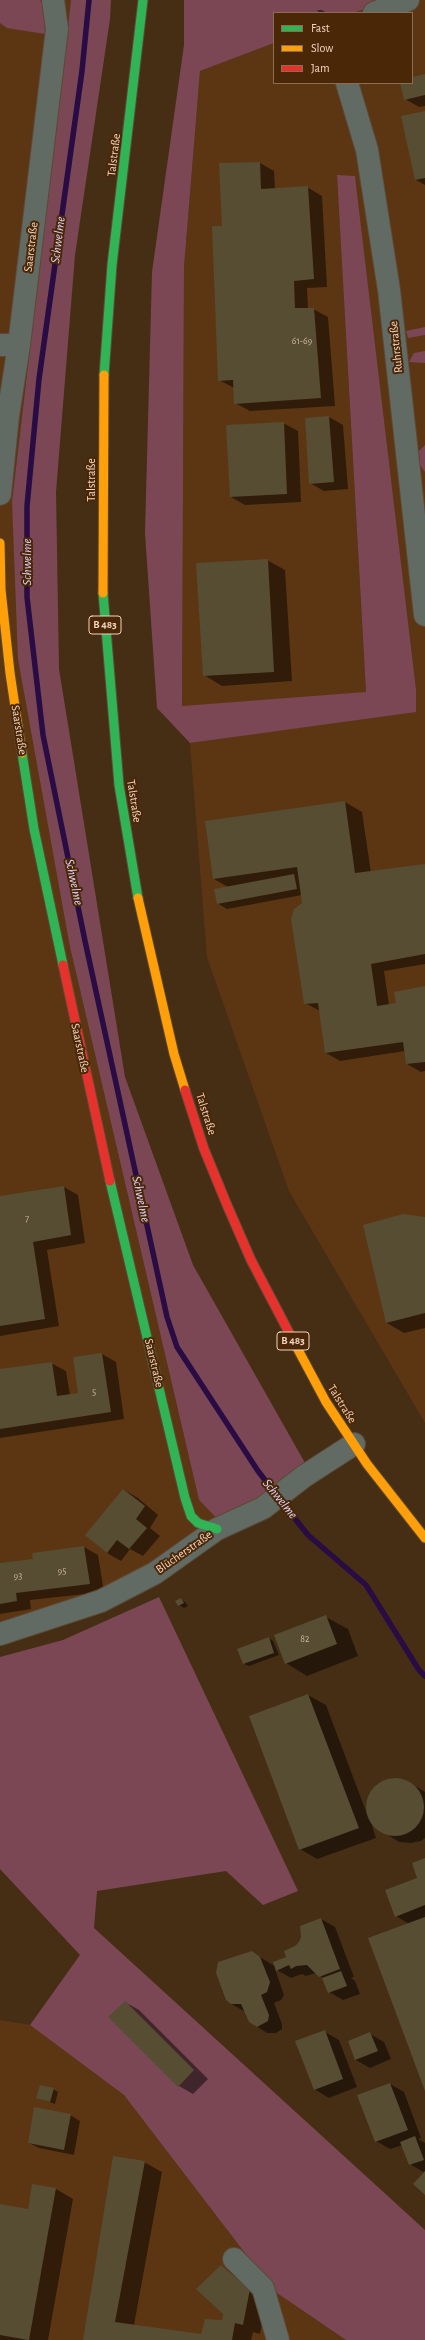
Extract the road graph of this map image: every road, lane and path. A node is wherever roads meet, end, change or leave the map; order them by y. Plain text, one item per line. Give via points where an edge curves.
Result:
1 (52, 0) edge
2 (143, 0) edge
3 (408, 0) edge
4 (377, 12) edge
5 (347, 84) edge
6 (10, 345) edge
7 (0, 494) edge
8 (0, 543) edge
9 (425, 615) edge
10 (354, 1444) junction
11 (217, 1529) junction
12 (425, 1538) edge
13 (0, 1634) edge
14 (234, 2259) dead end
15 (278, 2340) edge

1 - 6 street, Saarstraße via 57,29
2 - 10 main road, Talstraße / B 483 via 112,265 105,352 103,598 120,785 134,877 151,960 174,1054 204,1149 262,1280 326,1402
3 - 4 street
5 - 9 street, Ruhrstraße via 367,150 389,290
6 - 7 street, Saarstraße via 8,416
8 - 11 main road, Saarstraße via 0,590 8,658 34,829 101,1144 185,1498 191,1516 198,1523
10 - 11 street, Blücherstraße via 285,1489 263,1508
10 - 12 main road, Talstraße / B 483
11 - 13 street, Blücherstraße via 155,1573 101,1602
14 - 15 street via 263,2288

